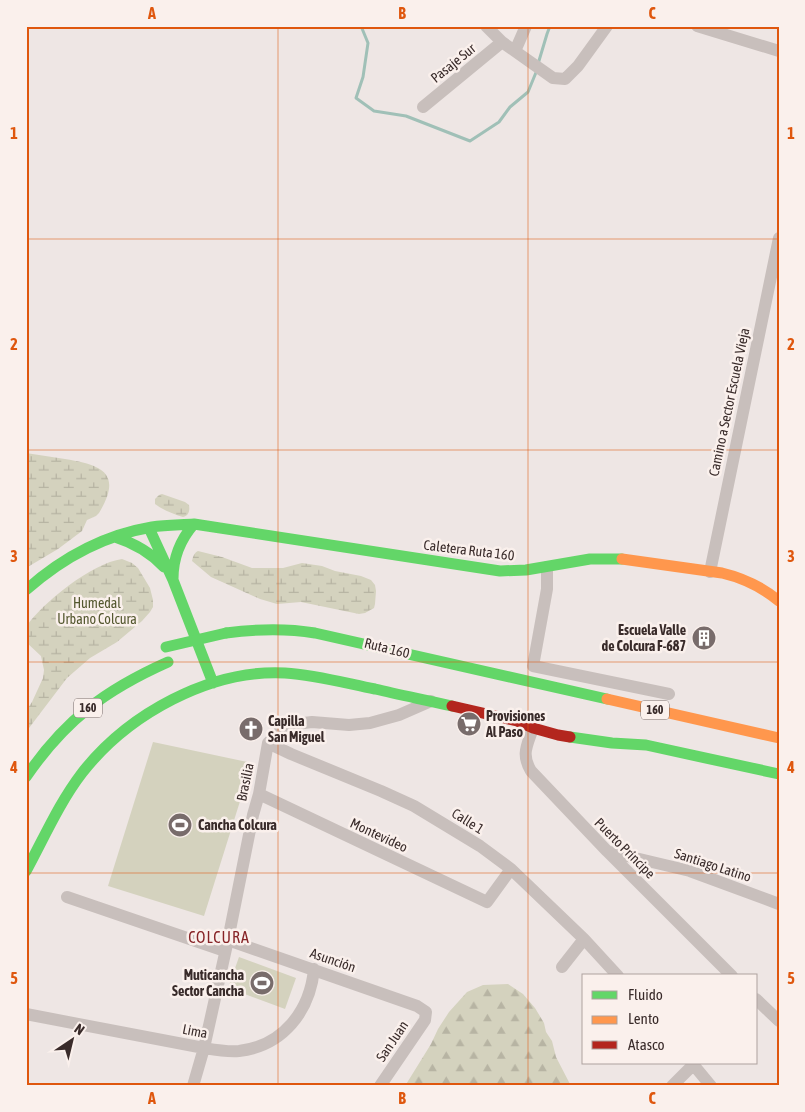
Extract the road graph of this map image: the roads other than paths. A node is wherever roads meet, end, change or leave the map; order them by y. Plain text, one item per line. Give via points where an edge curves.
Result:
1 (486, 26) edge
2 (526, 26) edge
3 (607, 26) edge
4 (698, 26) edge
5 (502, 42) junction
6 (515, 51) junction
7 (779, 51) edge
8 (423, 107) dead end
9 (779, 238) edge
10 (194, 524) junction
11 (149, 528) junction
12 (115, 537) junction
13 (547, 567) junction
14 (710, 572) junction
15 (173, 580) junction
16 (26, 590) edge
17 (779, 602) edge
18 (153, 652) dead end
19 (210, 652) dead end
20 (193, 656) dead end
21 (172, 661) dead end
22 (213, 682) junction
23 (669, 694) dead end
24 (431, 701) junction
25 (533, 728) junction
26 (779, 738) edge
27 (268, 743) junction
28 (779, 774) edge
29 (26, 777) edge
30 (259, 794) junction
31 (607, 852) junction
32 (511, 868) junction
33 (26, 871) edge
34 (67, 897) dead end
35 (779, 904) edge
36 (584, 939) junction
37 (227, 946) junction
38 (562, 967) dead end
39 (314, 969) junction
40 (616, 974) edge
41 (730, 974) edge
42 (758, 1000) edge
43 (426, 1012) joint
44 (776, 1013) edge
45 (26, 1014) edge
46 (204, 1048) junction
47 (693, 1064) edge
48 (193, 1086) edge
49 (380, 1086) edge
50 (672, 1086) edge
51 (711, 1086) edge

1 - 5 street
2 - 6 street
3 - 6 street via 565,79 553,78
4 - 7 street
5 - 6 street
5 - 8 street, Pasaje Sur
9 - 14 street, Camino a Sector Escuela Vieja
10 - 11 main road, Caletera Ruta 160
10 - 13 main road, Caletera Ruta 160 via 485,569 516,571
10 - 15 main road via 176,551
11 - 12 main road, Caletera Ruta 160
11 - 15 main road
12 - 15 main road via 148,552
12 - 16 main road, Caletera Ruta 160 via 61,563
13 - 14 main road, Caletera Ruta 160 via 605,558
13 - 23 street via 547,589 533,666
14 - 17 main road, Caletera Ruta 160 via 747,580
15 - 22 main road
18 - 26 main road, Ruta 160 / 160, bridge via 240,631 309,631
19 - 20 main road
21 - 29 main road, 160 via 149,670 96,701 53,742
22 - 24 main road via 254,674 295,675
22 - 33 main road via 149,713 107,746 72,787
24 - 25 main road via 517,721
24 - 27 street via 370,723 296,724 284,728
25 - 28 main road via 586,740 646,745
25 - 31 street, Puerto Príncipe via 525,759 528,766
27 - 30 street, Brasilia
27 - 32 street, Calle 1 via 414,806
30 - 32 street, Montevideo via 487,902
30 - 37 street, Brasilia
31 - 35 street, Santiago Latino via 690,871
31 - 41 street, Puerto Príncipe
32 - 36 street, Calle 1
34 - 37 street, Asunción
36 - 38 street
36 - 40 street, Calle 1
37 - 39 street, Asunción
37 - 46 street, Brasilia
39 - 43 street, Asunción
39 - 46 street, Lima via 306,1004 284,1032 263,1044 240,1051
42 - 44 street
43 - 49 street, San Juan via 425,1020
45 - 46 street, Lima
46 - 48 street, Brasilia
47 - 50 street
47 - 51 street

